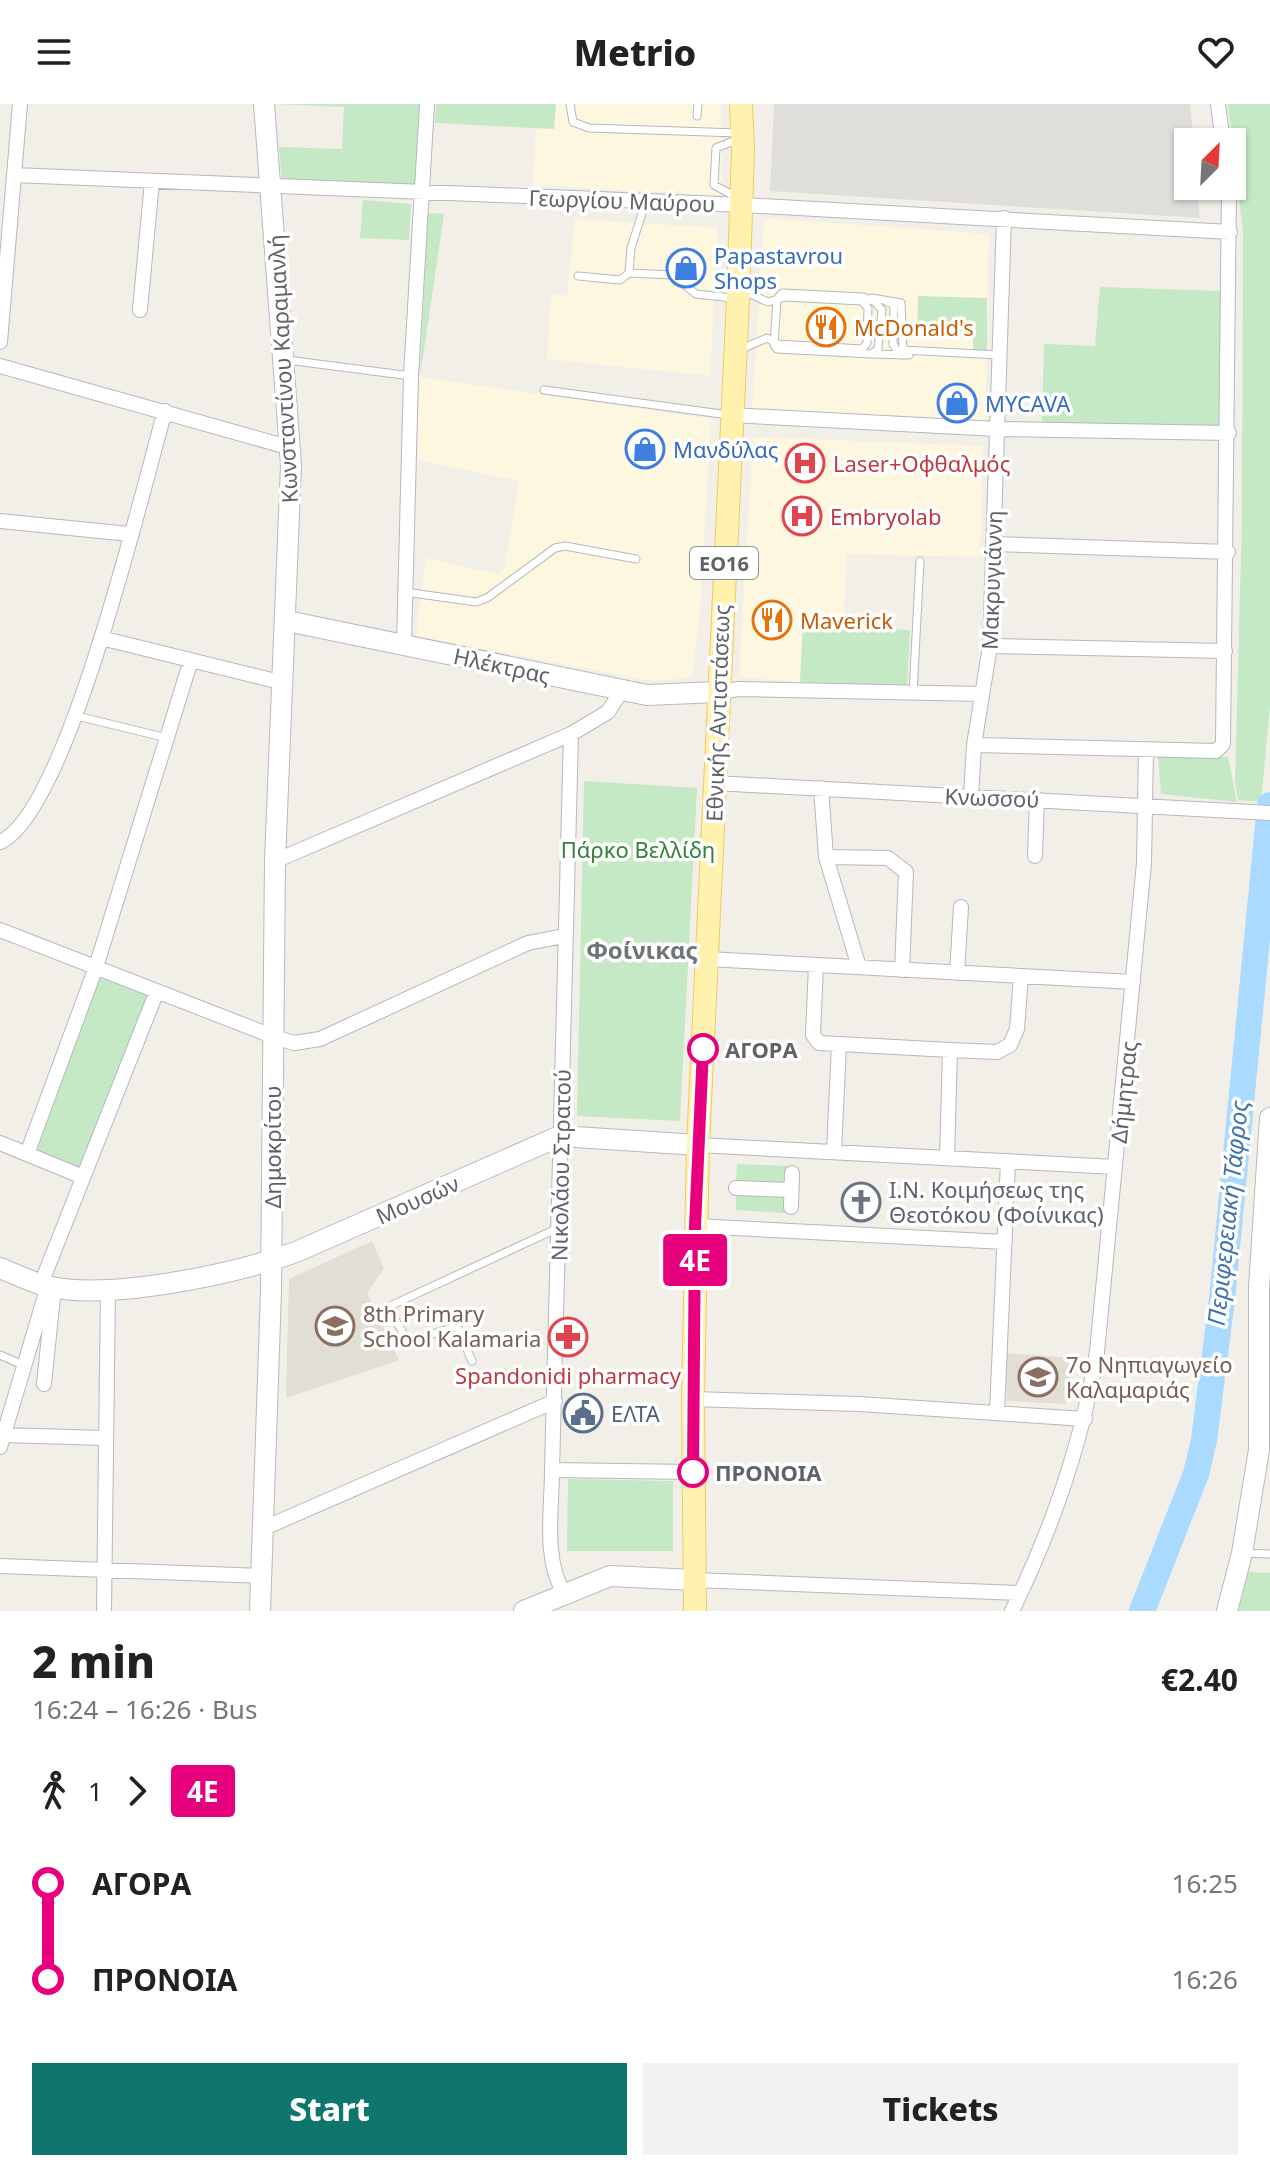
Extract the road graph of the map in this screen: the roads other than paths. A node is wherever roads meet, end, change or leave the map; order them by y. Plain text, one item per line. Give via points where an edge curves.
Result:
1 (20, 104) edge
2 (264, 104) edge
3 (427, 104) edge
4 (570, 104) edge
5 (698, 104) edge
6 (741, 104) edge
7 (751, 104) edge
8 (1218, 104) edge
9 (697, 116) dead end
10 (1221, 128) edge
11 (743, 140) junction
12 (7, 175) edge
13 (152, 181) junction
14 (272, 186) junction
15 (422, 192) junction
16 (1229, 200) edge
17 (646, 201) junction
18 (742, 202) junction
19 (1004, 218) junction
20 (1230, 232) junction
21 (629, 273) junction
22 (578, 276) dead end
23 (738, 294) junction
24 (863, 297) junction
25 (777, 299) junction
26 (140, 310) dead end
27 (882, 310) junction
28 (0, 334) edge
29 (774, 340) junction
30 (0, 342) edge
31 (736, 352) junction
32 (871, 354) junction
33 (900, 355) junction
34 (998, 357) junction
35 (285, 359) junction
36 (0, 366) edge
37 (411, 376) junction
38 (544, 390) dead end
39 (165, 411) junction
40 (731, 415) junction
41 (997, 429) junction
42 (1229, 433) junction
43 (291, 448) junction
44 (0, 521) edge
45 (129, 534) junction
46 (994, 544) junction
47 (1228, 552) junction
48 (636, 559) dead end
49 (920, 561) dead end
50 (405, 592) junction
51 (287, 621) junction
52 (101, 638) junction
53 (404, 643) junction
54 (990, 646) junction
55 (1225, 651) junction
56 (191, 660) junction
57 (284, 683) junction
58 (622, 690) junction
59 (718, 692) junction
60 (913, 693) junction
61 (982, 694) junction
62 (77, 716) junction
63 (571, 734) junction
64 (167, 738) junction
65 (974, 745) junction
66 (1146, 750) junction
67 (714, 783) junction
68 (821, 788) junction
69 (971, 797) junction
70 (1037, 799) junction
71 (1147, 805) junction
72 (1270, 813) edge
73 (0, 842) edge
74 (1035, 856) dead end
75 (826, 857) junction
76 (275, 861) junction
77 (961, 907) dead end
78 (0, 930) edge
79 (564, 936) junction
80 (707, 959) junction
81 (816, 965) junction
82 (96, 967) junction
83 (859, 967) junction
84 (902, 970) junction
85 (957, 973) junction
86 (1021, 976) junction
87 (1133, 982) junction
88 (157, 991) junction
89 (272, 1036) junction
90 (839, 1044) junction
91 (950, 1050) junction
92 (1270, 1118) edge
93 (1270, 1129) edge
94 (560, 1136) junction
95 (0, 1143) edge
96 (698, 1145) junction
97 (834, 1152) junction
98 (27, 1154) junction
99 (947, 1158) junction
100 (1008, 1161) junction
101 (1115, 1167) junction
102 (792, 1173) dead end
103 (83, 1177) junction
104 (736, 1188) dead end
105 (791, 1190) junction
106 (791, 1207) dead end
107 (695, 1226) junction
108 (558, 1228) junction
109 (1005, 1242) junction
110 (1266, 1242) edge
111 (272, 1260) junction
112 (0, 1268) edge
113 (48, 1286) junction
114 (108, 1290) junction
115 (1265, 1326) edge
116 (0, 1355) edge
117 (472, 1361) dead end
118 (23, 1365) junction
119 (44, 1384) dead end
120 (693, 1399) junction
121 (1264, 1399) edge
122 (555, 1401) junction
123 (997, 1413) junction
124 (1085, 1419) junction
125 (105, 1438) junction
126 (2, 1441) edge
127 (1264, 1452) edge
128 (552, 1470) junction
129 (693, 1472) junction
130 (262, 1529) junction
131 (1242, 1553) junction
132 (1270, 1554) edge
133 (0, 1566) edge
134 (104, 1572) junction
135 (261, 1576) junction
136 (694, 1580) junction
137 (564, 1593) junction
138 (1020, 1593) junction
139 (104, 1611) edge
140 (260, 1611) edge
141 (524, 1611) edge
142 (695, 1611) edge
143 (1012, 1611) edge
144 (1227, 1611) edge

1 - 12 street
2 - 14 main road, Κωνσταντίνου Καραμανλή
3 - 15 street
4 - 11 lane via 573,122 589,128
5 - 9 lane
6 - 11 main road, Εθνικής Αντιστάσεως / ΕΟ16
7 - 11 main road, Εθνικής Αντιστάσεως / ΕΟ16
8 - 10 street
11 - 18 main road, Εθνικής Αντιστάσεως / ΕΟ16
12 - 13 street, Γεωργίου Μαύρου
12 - 28 street
13 - 14 street, Γεωργίου Μαύρου
13 - 26 street
14 - 15 street, Γεωργίου Μαύρου
14 - 35 main road, Κωνσταντίνου Καραμανλή
15 - 17 street, Γεωργίου Μαύρου
15 - 37 street
16 - 20 street
17 - 18 street, Γεωργίου Μαύρου
17 - 21 lane
18 - 19 street, Γεωργίου Μαύρου
18 - 23 main road, Εθνικής Αντιστάσεως / ΕΟ16
19 - 20 street, Γεωργίου Μαύρου
19 - 34 street, Μακρυγιάννη
20 - 42 street
21 - 22 lane via 620,280
21 - 23 lane via 673,275 696,294
23 - 25 lane via 768,302
23 - 31 main road, Εθνικής Αντιστάσεως / ΕΟ16
24 - 25 lane via 782,293
24 - 27 lane
24 - 34 lane via 901,303 903,350
25 - 29 lane
25 - 29 lane via 862,301 868,308 867,343 862,349
27 - 32 lane via 880,344
27 - 33 lane via 887,301 894,305 893,344
28 - 30 street
29 - 31 lane via 767,338
29 - 32 lane via 777,349
31 - 40 main road, Εθνικής Αντιστάσεως / ΕΟ16
32 - 33 lane
33 - 34 lane
34 - 41 street, Μακρυγιάννη
35 - 37 lane
35 - 43 main road, Κωνσταντίνου Καραμανλή
36 - 39 street
37 - 50 street
38 - 40 lane
39 - 43 street
39 - 45 street
40 - 41 street
40 - 59 main road, Εθνικής Αντιστάσεως / ΕΟ16
41 - 42 street
41 - 46 street, Μακρυγιάννη
42 - 47 street
43 - 51 main road, Κωνσταντίνου Καραμανλή
44 - 45 street
45 - 52 street
46 - 47 street
46 - 54 street, Μακρυγιάννη
47 - 55 street
48 - 50 lane via 565,546 476,602
49 - 60 lane
50 - 53 street
51 - 53 main road, Ηλέκτρας
51 - 57 main road, Κωνσταντίνου Καραμανλή
52 - 56 street
52 - 62 street
53 - 58 main road, Ηλέκτρας
54 - 55 street
54 - 61 street, Μακρυγιάννη
55 - 66 street via 1220,748
56 - 57 street
56 - 64 street
57 - 76 main road, Δημοκρίτου
58 - 59 main road, Ηλέκτρας via 660,696
58 - 63 street via 608,712
59 - 60 street
59 - 67 main road, Εθνικής Αντιστάσεως / ΕΟ16
60 - 61 street
61 - 65 street, Μακρυγιάννη
62 - 64 lane
62 - 73 street via 20,830
63 - 76 street
63 - 79 street, Νικολάου Στρατού
64 - 82 street
65 - 66 street
65 - 69 street, Μακρυγιάννη
66 - 71 street, Δήμητρας
67 - 68 street, Κνωσσού
67 - 80 main road, Εθνικής Αντιστάσεως / ΕΟ16
68 - 69 street, Κνωσσού
68 - 75 street
69 - 70 street, Κνωσσού
70 - 71 street, Κνωσσού
70 - 74 street
71 - 72 street, Κνωσσού
71 - 87 street, Δήμητρας
75 - 83 street
75 - 84 street via 888,858 906,872
76 - 89 main road, Δημοκρίτου
77 - 85 street
78 - 82 street
79 - 89 street via 528,943 320,1039 294,1043
79 - 94 street, Νικολάου Στρατού
80 - 81 street
80 - 96 main road, Εθνικής Αντιστάσεως / ΕΟ16
81 - 83 street
81 - 90 street via 813,1035 819,1043
82 - 88 street
82 - 98 street
83 - 84 street
84 - 85 street
85 - 86 street
86 - 87 street
86 - 91 street via 1018,1024 1010,1045 997,1052
87 - 101 street, Δήμητρας
88 - 89 street
88 - 103 street
89 - 111 main road, Δημοκρίτου
90 - 91 street
90 - 97 street
91 - 99 street
92 - 93 main road
93 - 110 main road
94 - 96 main road
94 - 108 street, Νικολάου Στρατού
94 - 111 main road, Μουσών
95 - 98 street
96 - 97 street
96 - 107 main road, Εθνικής Αντιστάσεως / ΕΟ16
97 - 99 street
98 - 103 street
99 - 100 street
100 - 101 street
100 - 109 street
101 - 124 street, Δήμητρας
102 - 105 street
103 - 113 street
104 - 105 street
105 - 106 street
107 - 109 street
107 - 120 main road, Εθνικής Αντιστάσεως / ΕΟ16
108 - 117 lane via 388,1307 408,1342 457,1326
108 - 122 street, Νικολάου Στρατού
109 - 123 street
110 - 115 main road
111 - 114 main road, Μουσών
111 - 130 main road, Δημοκρίτου
112 - 113 main road, Μουσών
113 - 114 main road, Μουσών
113 - 118 street
113 - 119 street
114 - 125 street
115 - 121 main road
116 - 118 lane
118 - 126 street
120 - 123 street
120 - 129 main road, Εθνικής Αντιστάσεως / ΕΟ16
121 - 127 main road
122 - 128 street, Νικολάου Στρατού
122 - 130 street
123 - 124 street
124 - 138 street, Δήμητρας
125 - 126 street
125 - 134 street
127 - 131 main road
128 - 129 street
128 - 137 street, Νικολάου Στρατού via 552,1553
129 - 136 main road, Εθνικής Αντιστάσεως / ΕΟ16
130 - 135 main road, Δημοκρίτου
131 - 132 lane
131 - 144 main road
133 - 134 street
134 - 135 street
134 - 139 street
135 - 140 main road, Δημοκρίτου
136 - 137 main road via 610,1576
136 - 138 street
136 - 142 main road, Εθνικής Αντιστάσεως / ΕΟ16
137 - 141 main road
138 - 143 street, Δήμητρας

